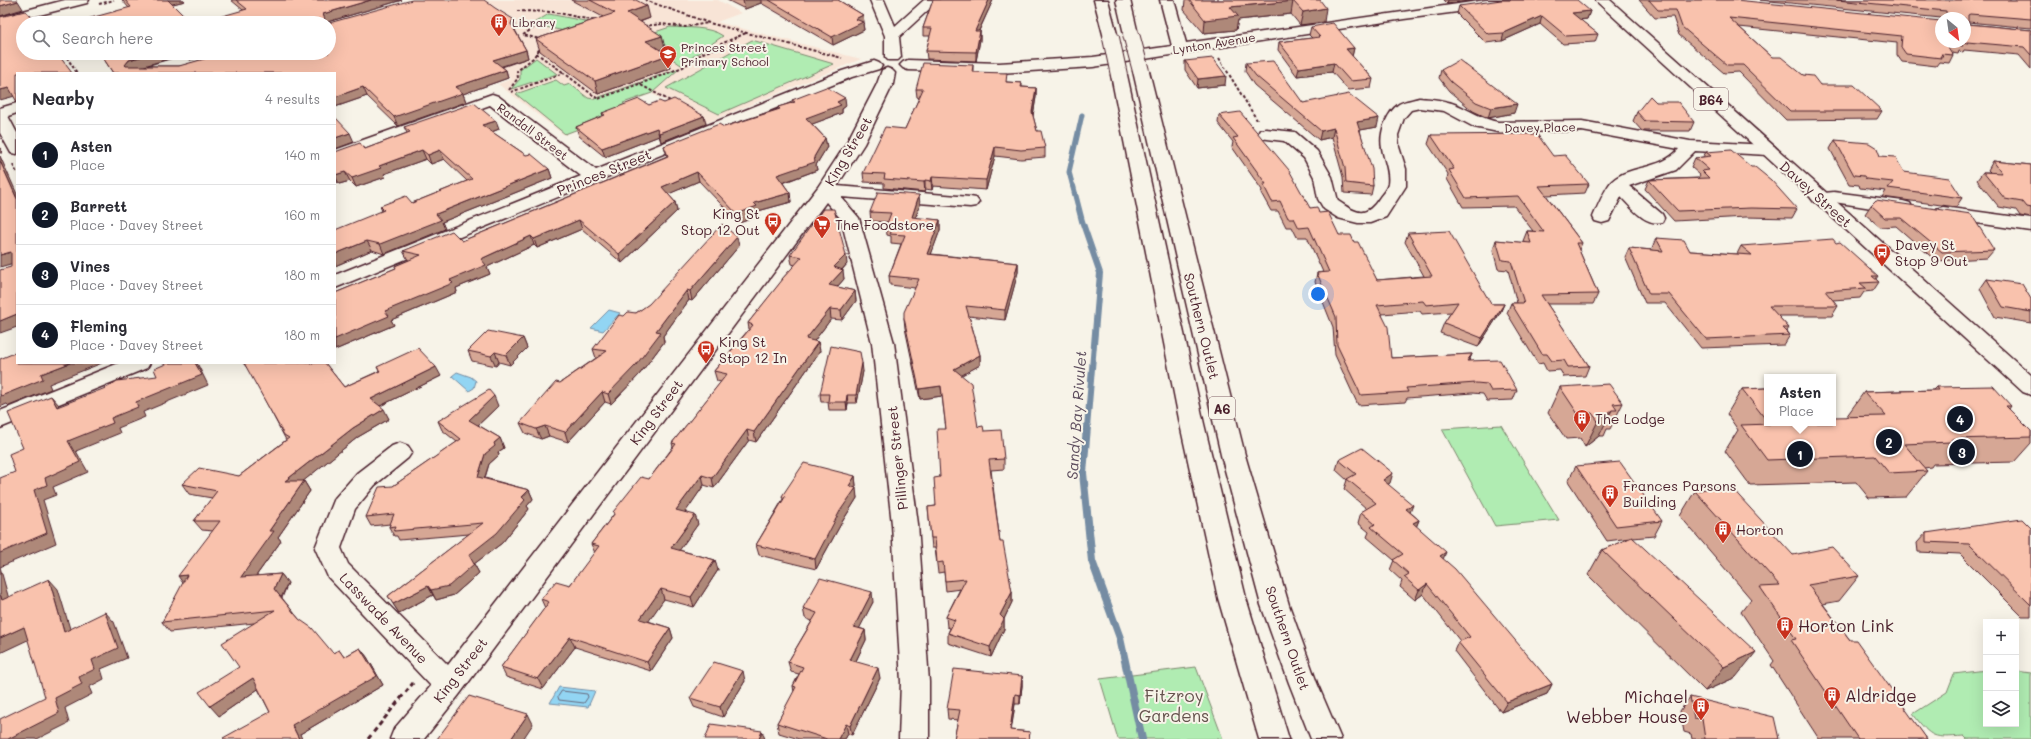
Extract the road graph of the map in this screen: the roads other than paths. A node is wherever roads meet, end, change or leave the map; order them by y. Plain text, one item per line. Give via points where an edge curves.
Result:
1 (82, 0) edge
2 (931, 0) edge
3 (1101, 0) edge
4 (1122, 0) edge
5 (1167, 0) edge
6 (1518, 0) edge
7 (1602, 0) edge
8 (50, 4) edge
9 (880, 6) edge
10 (0, 21) edge
11 (892, 36) junction
12 (1180, 48) junction
13 (184, 60) edge
14 (212, 60) edge
15 (885, 65) junction
16 (908, 65) joint
17 (142, 72) edge
18 (170, 72) edge
19 (16, 109) edge
20 (4, 118) edge
21 (1266, 134) road end
22 (1690, 146) junction
23 (16, 147) edge
24 (1768, 150) junction
25 (336, 156) edge
26 (593, 176) junction
27 (1618, 185) junction
28 (825, 190) junction
29 (1820, 198) junction
30 (970, 202) dead end
31 (1602, 217) dead end
32 (1655, 218) dead end
33 (2031, 226) edge
34 (336, 282) edge
35 (137, 364) edge
36 (2031, 387) edge
37 (0, 420) edge
38 (400, 452) dead end
39 (449, 686) junction
40 (405, 739) edge
41 (914, 739) edge
42 (1274, 739) edge
43 (1326, 739) edge

1 - 8 main road
2 - 9 main road via 911,9
2 - 11 main road
3 - 42 main road, Southern Outlet / A6, bridge via 1190,416 1232,598
4 - 43 main road, Southern Outlet / A6, bridge via 1233,455 1275,605
5 - 12 main road
6 - 12 main road, Lynton Avenue
7 - 24 main road, Davey Street / B64
8 - 10 main road
9 - 11 main road
11 - 15 main road
12 - 16 main road, Lynton Avenue via 1093,62 1030,67
13 - 17 main road
14 - 18 main road
15 - 16 main road, Princes Street via 901,71
15 - 26 main road, Princes Street via 847,74
15 - 28 main road, King Street via 885,84 855,144
19 - 20 main road
20 - 23 main road
21 - 22 main road, Davey Place via 1289,136 1311,155 1323,177 1327,199 1331,205 1345,214 1358,218 1379,213 1397,186 1397,169 1390,147 1390,135 1396,116 1405,107 1435,104 1450,108 1480,123 1498,127 1582,126
22 - 24 main road, Davey Place
22 - 27 main road via 1670,166 1628,179
24 - 29 main road, Davey Street / B64
25 - 26 main road, Randall Street via 492,99
26 - 34 main road, Princes Street
27 - 31 main road
27 - 32 main road
28 - 30 main road
28 - 39 main road, King Street
28 - 41 main road, Pillinger Street via 850,218 883,343 905,524 915,682
29 - 33 main road via 1834,197
29 - 36 main road, Davey Street / B64
35 - 37 main road
38 - 39 main road, Lasswade Avenue via 366,479 344,505 328,548 338,570
39 - 40 main road, King Street

